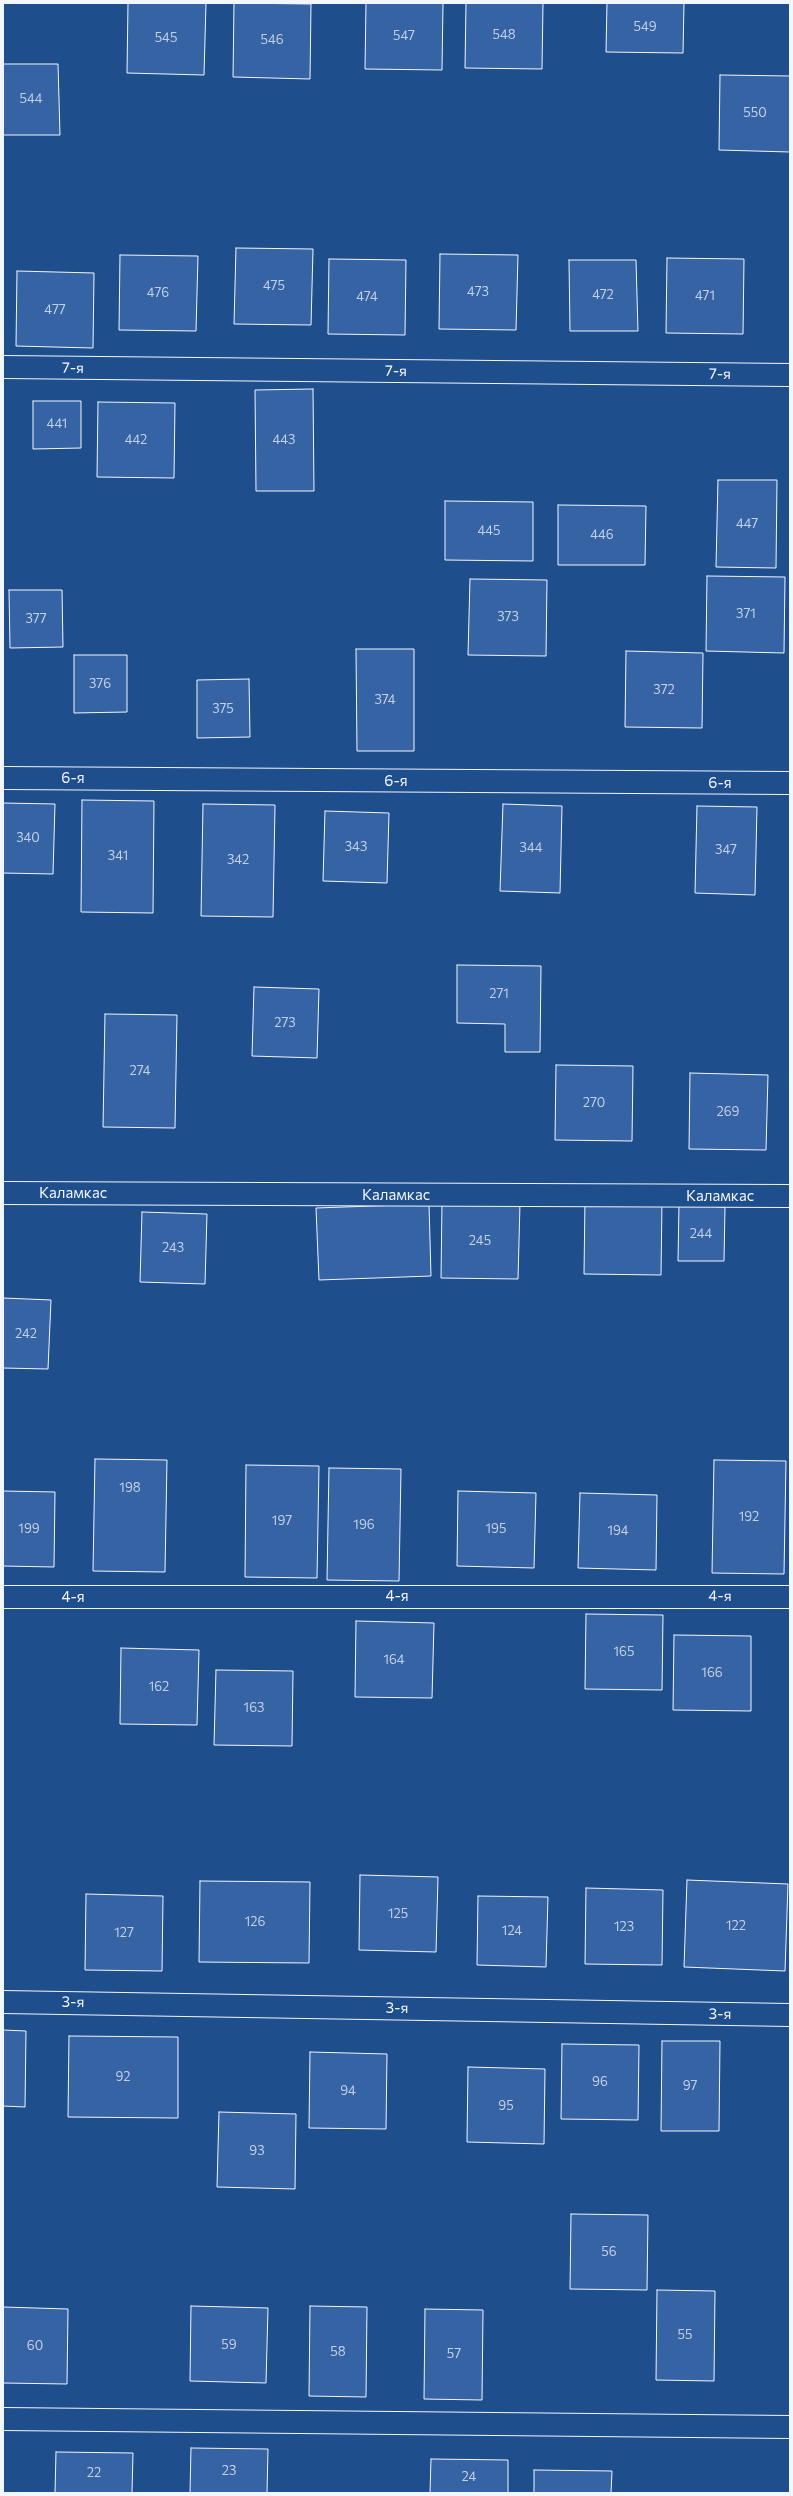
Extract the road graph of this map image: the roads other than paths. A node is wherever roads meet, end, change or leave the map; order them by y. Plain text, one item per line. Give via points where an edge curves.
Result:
1 (3, 367) edge
2 (790, 375) edge
3 (3, 778) edge
4 (790, 783) edge
5 (3, 1193) edge
6 (790, 1196) edge
7 (3, 1597) edge
8 (790, 1597) edge
9 (3, 2002) edge
10 (790, 2015) edge
11 (3, 2419) edge
12 (790, 2427) edge

1 - 2 street, 7-я
3 - 4 street, 6-я
5 - 6 street, Каламкас
7 - 8 street, 4-я
9 - 10 street, 3-я
11 - 12 street

